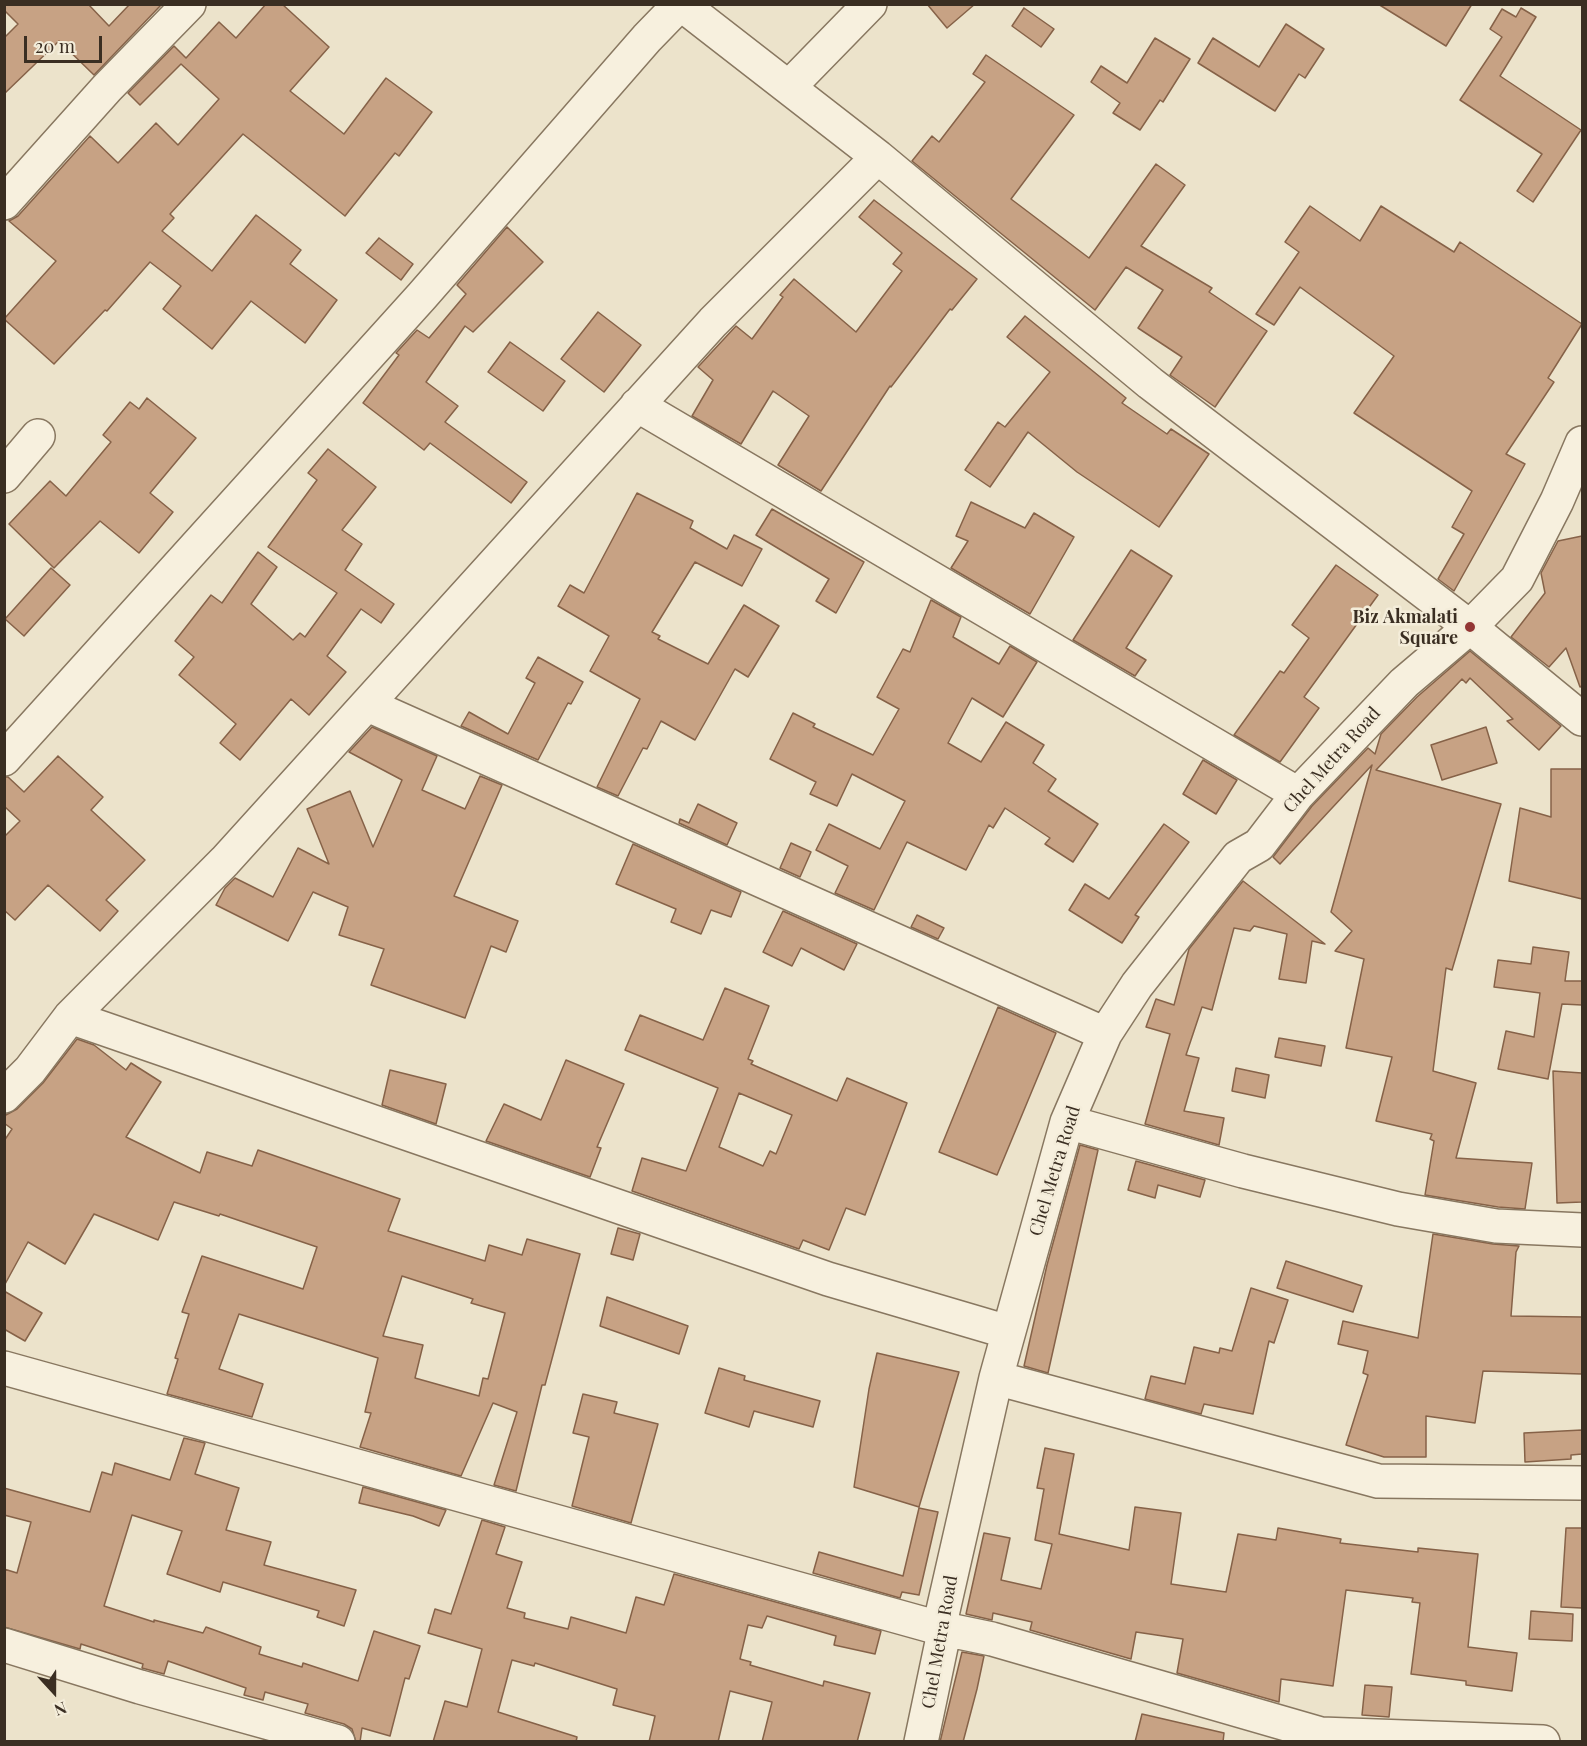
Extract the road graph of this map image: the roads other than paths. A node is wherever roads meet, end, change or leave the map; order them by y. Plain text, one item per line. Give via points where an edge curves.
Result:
1 (189, 4) edge
2 (681, 4) edge
3 (870, 4) edge
4 (790, 86) junction
5 (878, 157) junction
6 (4, 203) edge
7 (637, 405) junction
8 (38, 436) dead end
9 (1582, 443) edge
10 (4, 476) edge
11 (1570, 502) edge
12 (1470, 627) junction
13 (368, 705) junction
14 (1582, 719) edge
15 (4, 759) edge
16 (1298, 794) junction
17 (70, 1017) junction
18 (1105, 1034) junction
19 (4, 1096) edge
20 (1067, 1122) junction
21 (1582, 1230) edge
22 (1008, 1332) junction
23 (4, 1368) edge
24 (996, 1378) junction
25 (1582, 1483) edge
26 (939, 1628) junction
27 (4, 1645) edge
28 (338, 1742) edge
29 (921, 1742) edge
30 (1543, 1742) edge

1 - 6 street
2 - 4 street
2 - 15 street
3 - 4 street
4 - 5 street
5 - 7 street via 713,322
5 - 12 street via 1150,383
7 - 13 street
7 - 16 street
8 - 10 street
9 - 11 street, Chel Metra Road
11 - 12 street, Chel Metra Road via 1517,579
12 - 14 street
12 - 16 street, Chel Metra Road via 1404,683
13 - 17 street via 225,861
13 - 18 street
16 - 18 street, Chel Metra Road via 1259,845 1238,857 1137,985
17 - 19 street via 30,1070
17 - 22 street via 828,1280
18 - 20 street, Chel Metra Road
20 - 21 street via 1398,1209 1496,1226
20 - 22 street, Chel Metra Road
22 - 24 street, Chel Metra Road
23 - 26 street
24 - 25 street via 1378,1481
24 - 26 street, Chel Metra Road
26 - 29 street, Chel Metra Road via 942,1642
26 - 30 street via 992,1639 1322,1734
27 - 28 street

